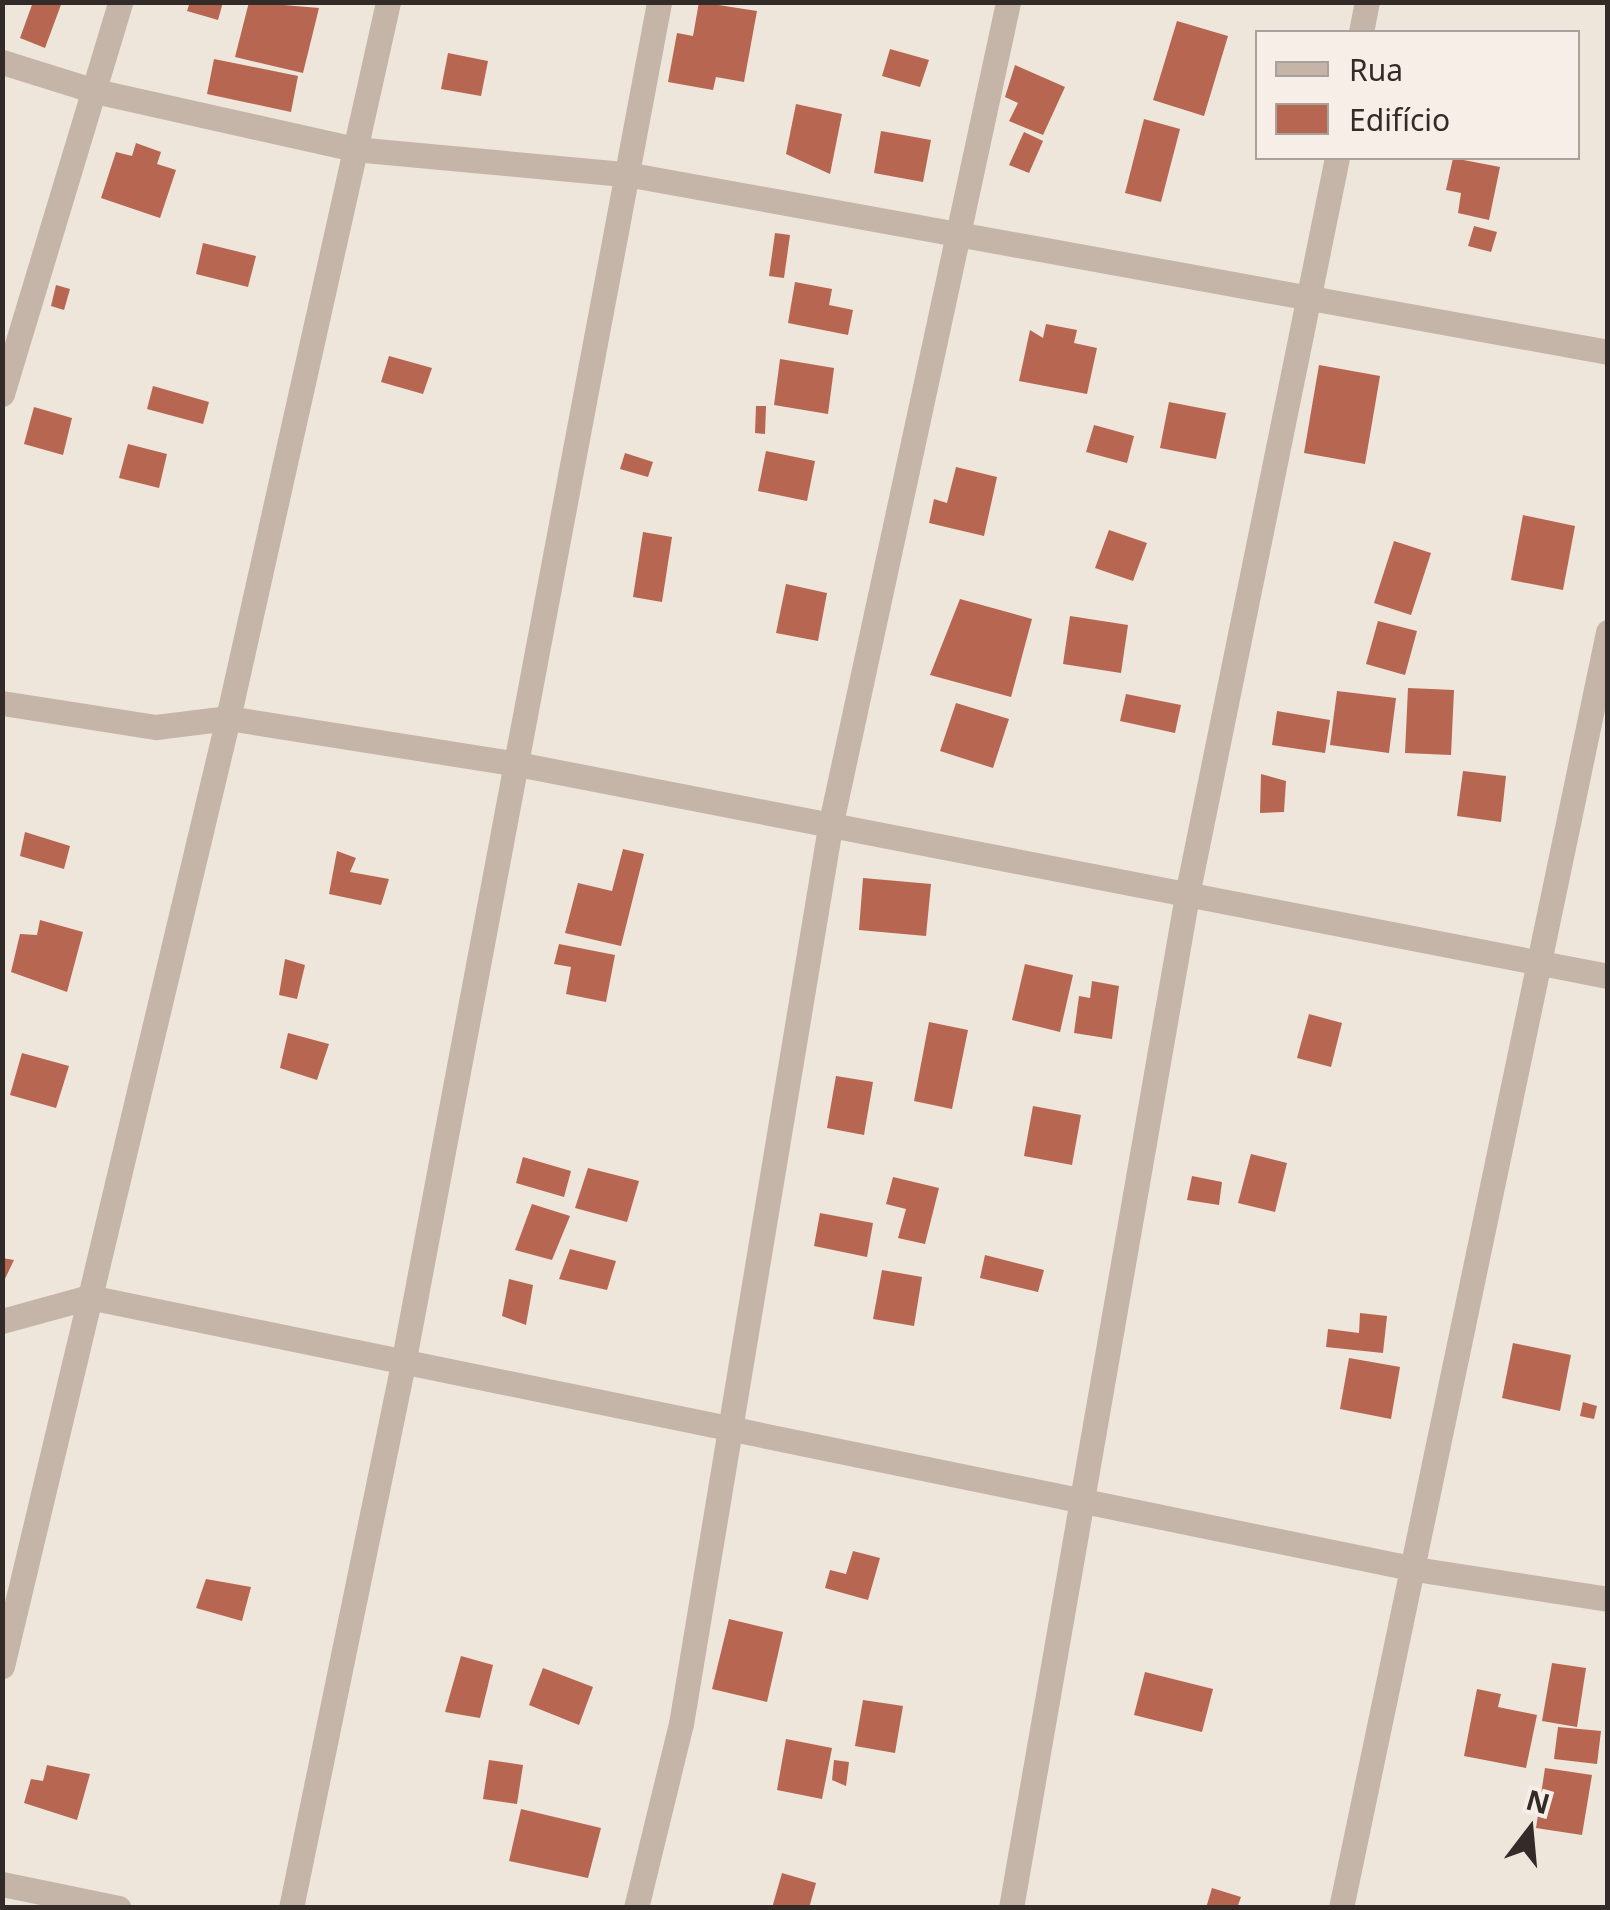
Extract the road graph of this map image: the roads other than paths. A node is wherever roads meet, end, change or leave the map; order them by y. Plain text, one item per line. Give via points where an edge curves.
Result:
1 (120, 2) edge
2 (388, 2) edge
3 (658, 2) edge
4 (1008, 2) edge
5 (1367, 2) edge
6 (1361, 30) edge
7 (2, 62) edge
8 (94, 91) junction
9 (354, 150) junction
10 (1337, 160) edge
11 (626, 174) junction
12 (959, 233) junction
13 (1310, 295) junction
14 (1608, 352) edge
15 (2, 394) edge
16 (1608, 632) edge
17 (2, 703) edge
18 (228, 718) junction
19 (512, 764) junction
20 (830, 826) junction
21 (1187, 895) junction
22 (1534, 962) junction
23 (1608, 976) edge
24 (89, 1297) junction
25 (2, 1321) edge
26 (403, 1364) junction
27 (728, 1426) junction
28 (1083, 1496) junction
29 (1415, 1569) junction
30 (1608, 1599) edge
31 (2, 1666) edge
32 (2, 1884) edge
33 (119, 1908) edge
34 (291, 1908) edge
35 (636, 1908) edge
36 (1011, 1908) edge
37 (1341, 1908) edge

1 - 8 street
2 - 9 street
3 - 11 street
4 - 12 street
5 - 6 street
7 - 8 street
8 - 9 street
8 - 15 street
9 - 11 street
9 - 18 street
10 - 13 street
11 - 12 street
11 - 19 street
12 - 13 street
12 - 20 street
13 - 14 street
13 - 21 street
16 - 22 street
17 - 18 street via 156,727
18 - 19 street
18 - 24 street
19 - 20 street
19 - 26 street
20 - 21 street
20 - 27 street
21 - 22 street
21 - 28 street
22 - 23 street
22 - 29 street
24 - 25 street
24 - 26 street
24 - 31 street
26 - 27 street
26 - 34 street
27 - 28 street
27 - 35 street via 681,1724
28 - 29 street
28 - 36 street
29 - 30 street
29 - 37 street
32 - 33 street

